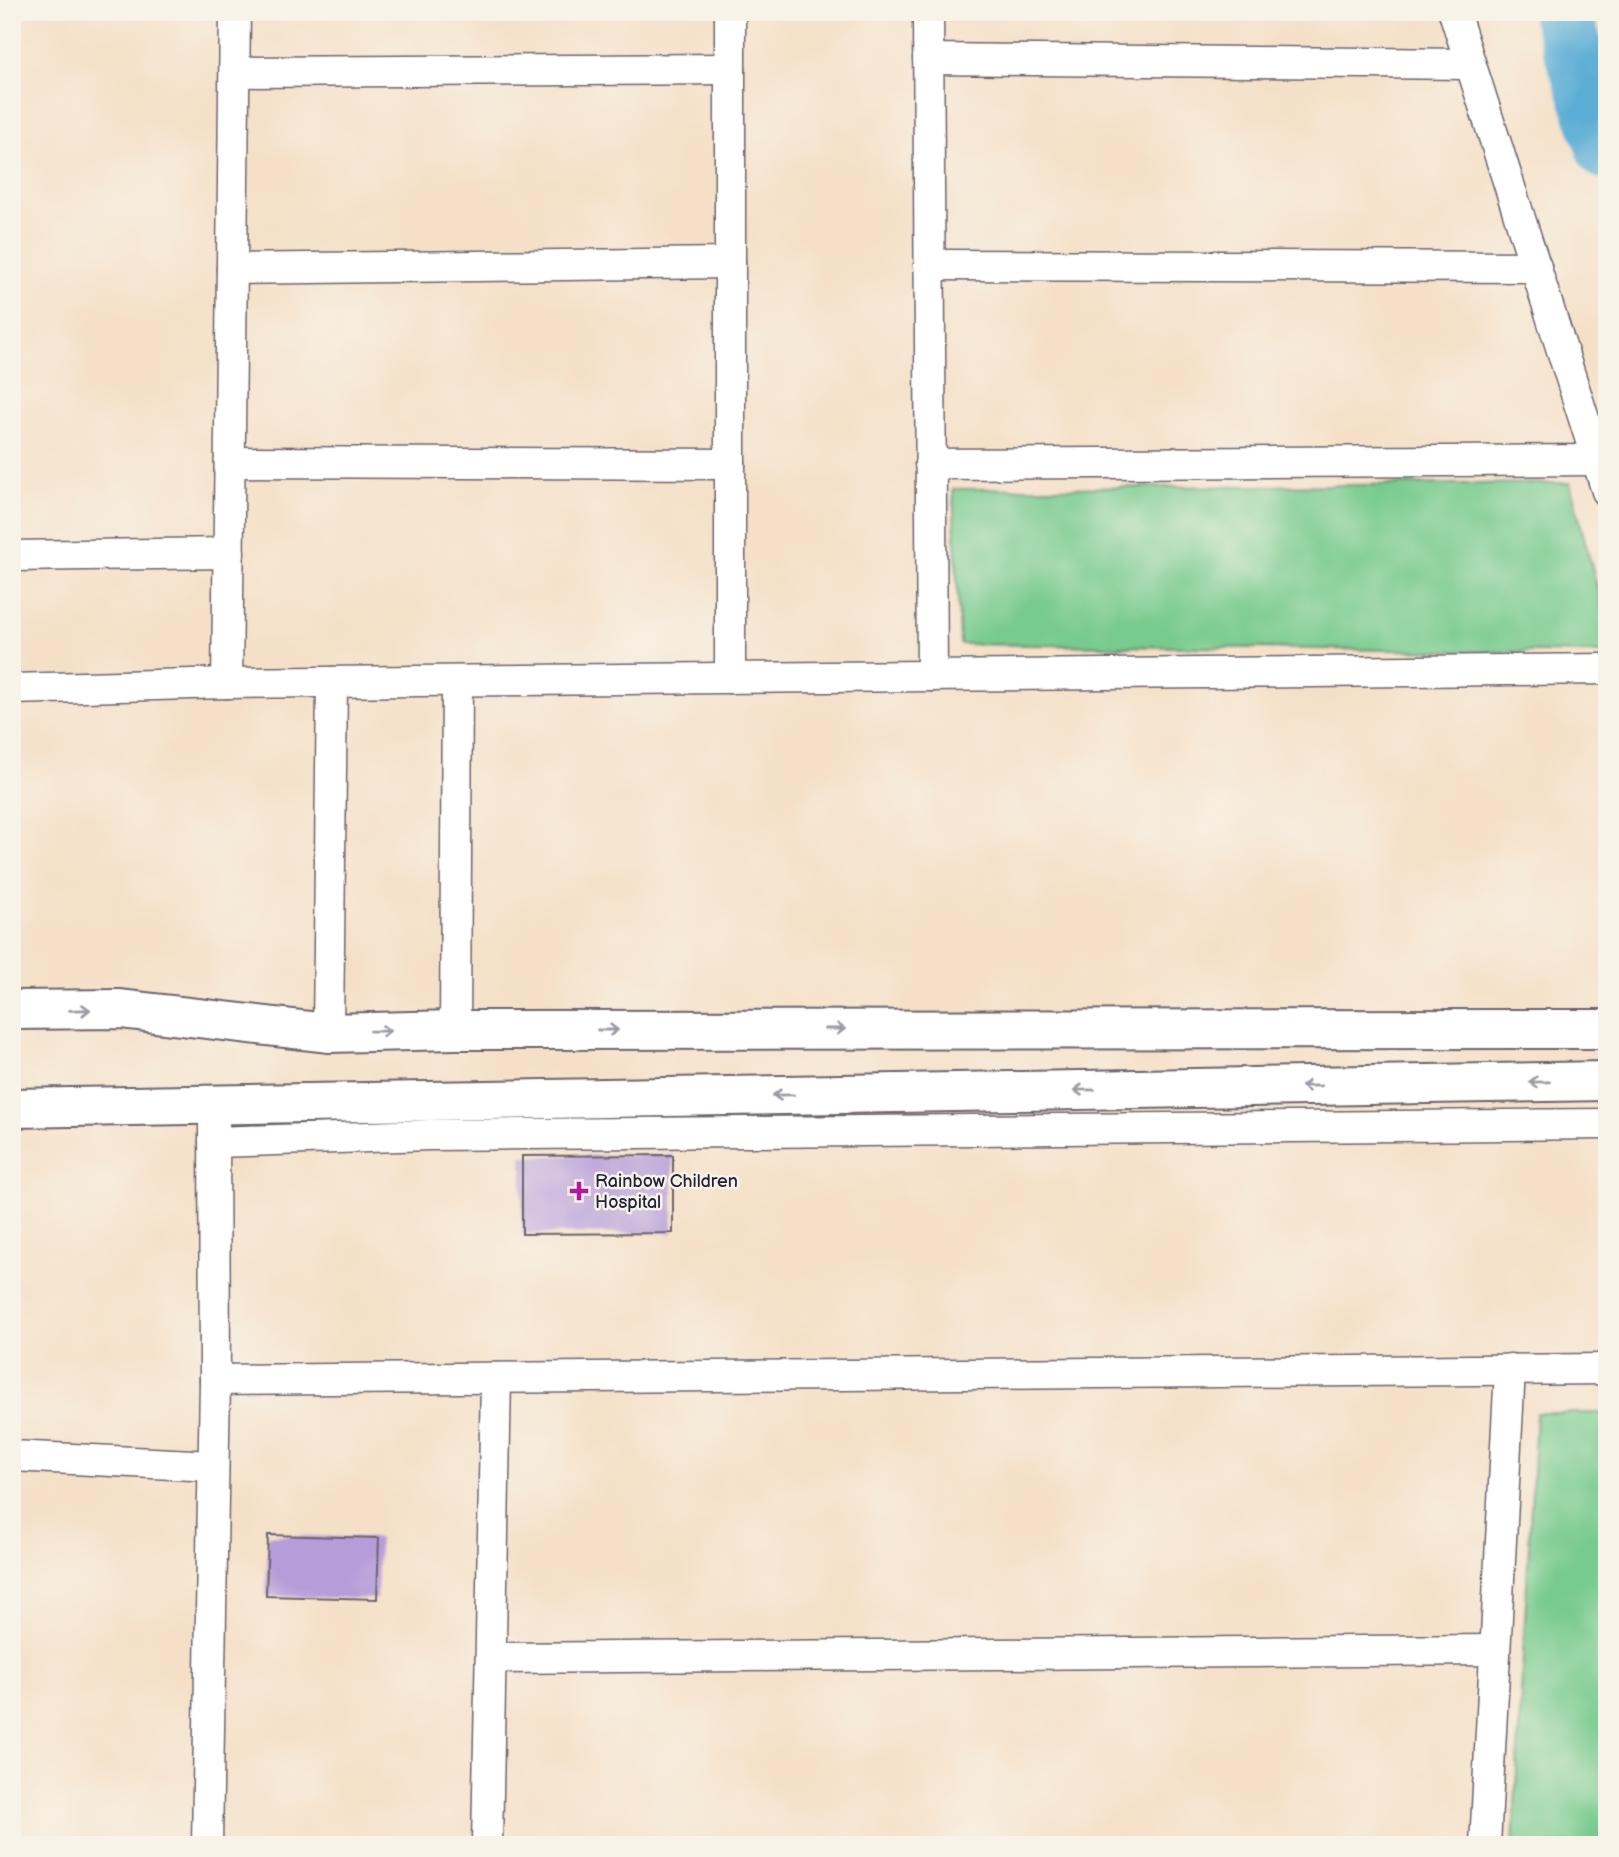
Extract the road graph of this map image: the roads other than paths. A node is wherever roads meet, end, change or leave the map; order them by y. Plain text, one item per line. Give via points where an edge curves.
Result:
1 (236, 12) edge
2 (730, 12) edge
3 (928, 12) edge
4 (1454, 12) edge
5 (928, 60) junction
6 (1470, 64) junction
7 (730, 69) junction
8 (235, 72) junction
9 (730, 263) junction
10 (929, 265) junction
11 (1536, 267) junction
12 (232, 269) junction
13 (1597, 460) junction
14 (230, 462) junction
15 (730, 464) junction
16 (930, 464) junction
17 (1607, 491) edge
18 (229, 553) junction
19 (12, 556) edge
20 (1607, 669) edge
21 (932, 676) junction
22 (730, 678) junction
23 (457, 681) junction
24 (332, 682) junction
25 (227, 683) junction
26 (12, 689) edge
27 (12, 1010) edge
28 (1607, 1029) edge
29 (455, 1030) junction
30 (328, 1033) junction
31 (1607, 1081) edge
32 (214, 1104) junction
33 (12, 1108) edge
34 (1607, 1124) edge
35 (214, 1142) junction
36 (1510, 1369) junction
37 (1607, 1369) edge
38 (496, 1378) junction
39 (215, 1380) junction
40 (12, 1456) edge
41 (213, 1466) junction
42 (1495, 1650) junction
43 (491, 1658) junction
44 (207, 1845) edge
45 (487, 1845) edge
46 (1485, 1845) edge

1 - 8 street
2 - 7 street
3 - 5 street
4 - 6 street
5 - 6 street
5 - 10 street
6 - 11 street
7 - 8 street
7 - 9 street
8 - 12 street
9 - 12 street
9 - 15 street
10 - 11 street
10 - 16 street
11 - 13 street
12 - 14 street
13 - 16 street
13 - 17 street
14 - 15 street
14 - 18 street
15 - 22 street
16 - 21 street
18 - 19 street
18 - 25 street
20 - 21 street
21 - 22 street
22 - 23 street
23 - 24 street
23 - 29 street
24 - 25 street
24 - 30 street
25 - 26 street
27 -> 30 street via 120,1009
29 -> 28 street
30 -> 29 street
31 -> 32 street
32 - 33 street
32 - 35 street
34 - 35 street via 430,1135
35 - 39 street
36 - 37 street
36 - 38 street
36 - 42 street
38 - 39 street
38 - 43 street
39 - 41 street
40 - 41 street
41 - 44 street
42 - 43 street
42 - 46 street
43 - 45 street

